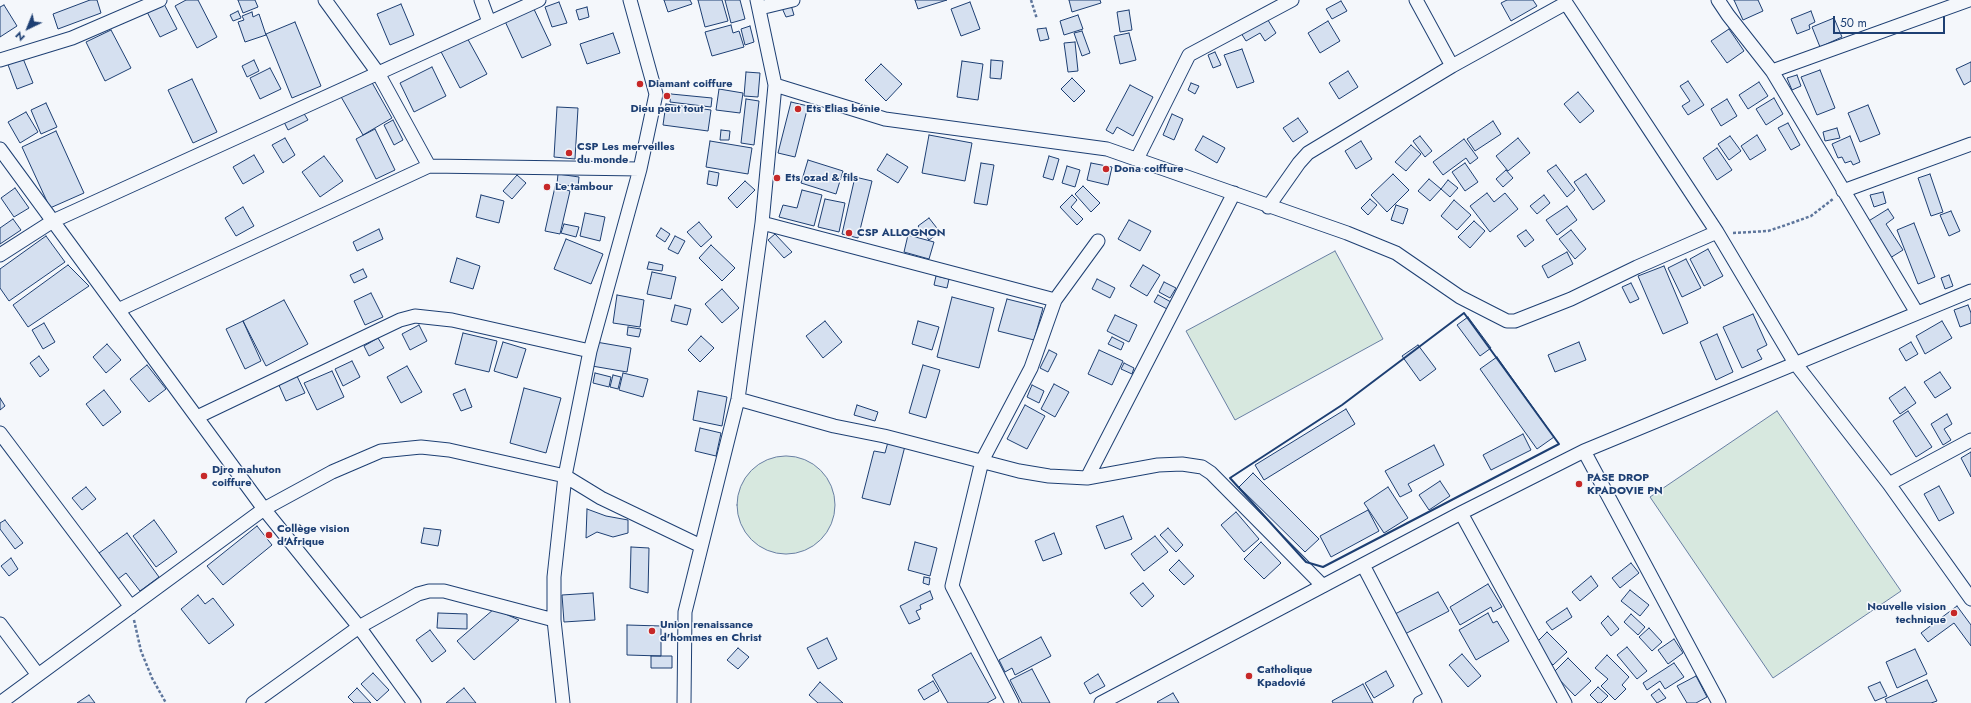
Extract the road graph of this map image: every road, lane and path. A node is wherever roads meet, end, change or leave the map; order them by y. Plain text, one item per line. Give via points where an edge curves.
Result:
1 (160, 0) edge
2 (325, 0) edge
3 (481, 0) edge
4 (539, 0) edge
5 (630, 0) edge
6 (793, 0) edge
7 (1031, 0) edge
8 (1292, 0) edge
9 (1416, 0) edge
10 (1718, 0) edge
11 (1969, 0) edge
12 (1565, 2) edge
13 (759, 4) edge
14 (1037, 19) dead end
15 (490, 22) junction
16 (0, 60) edge
17 (1452, 66) junction
18 (1772, 71) junction
19 (378, 73) junction
20 (775, 85) junction
21 (1971, 144) edge
22 (0, 149) edge
23 (1137, 159) junction
24 (429, 166) junction
25 (640, 169) junction
26 (1843, 191) junction
27 (1234, 193) junction
28 (1268, 207) junction
29 (53, 221) junction
30 (762, 223) junction
31 (1717, 232) junction
32 (1098, 241) dead end
33 (0, 255) edge
34 (1971, 291) edge
35 (1055, 300) junction
36 (118, 310) junction
37 (1917, 313) junction
38 (590, 351) junction
39 (1795, 363) junction
40 (738, 399) junction
41 (197, 417) junction
42 (0, 432) edge
43 (1971, 440) edge
44 (1584, 452) junction
45 (982, 461) junction
46 (565, 476) junction
47 (1087, 478) junction
48 (1889, 484) junction
49 (264, 509) junction
50 (1461, 513) junction
51 (701, 546) junction
52 (1363, 565) junction
53 (1323, 586) junction
54 (1971, 599) edge
55 (131, 607) junction
56 (554, 620) junction
57 (0, 624) edge
58 (359, 628) junction
59 (38, 675) junction
60 (1429, 701) edge
61 (0, 703) edge
62 (166, 703) edge
63 (253, 703) edge
64 (414, 703) edge
65 (563, 703) edge
66 (684, 703) edge
67 (1012, 703) edge
68 (1101, 703) edge
69 (1565, 703) edge
70 (1719, 703) edge

1 - 16 street via 72,38
2 - 19 street
3 - 15 street
4 - 15 street
5 - 25 street via 656,94
6 - 13 street
7 - 14 path
8 - 23 street via 1189,55
9 - 17 street
10 - 18 street
11 - 18 street
12 - 17 street
12 - 31 street
13 - 20 street
15 - 19 street
17 - 28 street via 1308,153
18 - 26 street
19 - 24 street
19 - 29 street
20 - 23 street via 884,119 1107,149
20 - 30 street
21 - 26 street
22 - 29 street
23 - 27 street
24 - 25 street
24 - 36 street
25 - 38 street
26 - 31 path via 1811,216 1768,231 1745,234
26 - 37 street
27 - 28 street
27 - 47 street
28 - 31 street via 1347,233 1396,253 1460,297 1507,321 1516,321 1571,299
29 - 33 street
29 - 36 street
30 - 35 street
30 - 40 street
31 - 39 street
32 - 35 street
34 - 37 street
35 - 45 street via 1031,368
36 - 41 street
37 - 39 street
38 - 41 street via 452,320 415,316 400,320
38 - 46 street
39 - 44 street
39 - 48 street
40 - 45 street via 834,426
40 - 51 street
41 - 49 street
42 - 55 street
43 - 48 street
44 - 50 street
44 - 70 street
45 - 47 street via 1049,476
45 - 67 street via 952,586
46 - 49 street via 449,450 400,448 381,451 352,462
46 - 51 street via 601,498
46 - 56 street via 554,577
47 - 53 street via 1158,465 1182,464 1202,467 1211,473
48 - 54 street
49 - 55 street
49 - 58 street
50 - 52 street
50 - 69 street
51 - 66 street via 685,612
52 - 53 street
52 - 60 street
53 - 68 street
55 - 59 street
55 - 62 path via 141,651
56 - 58 street via 444,592 429,591 418,594
56 - 65 street
57 - 59 street
58 - 63 street
58 - 64 street
59 - 61 street

